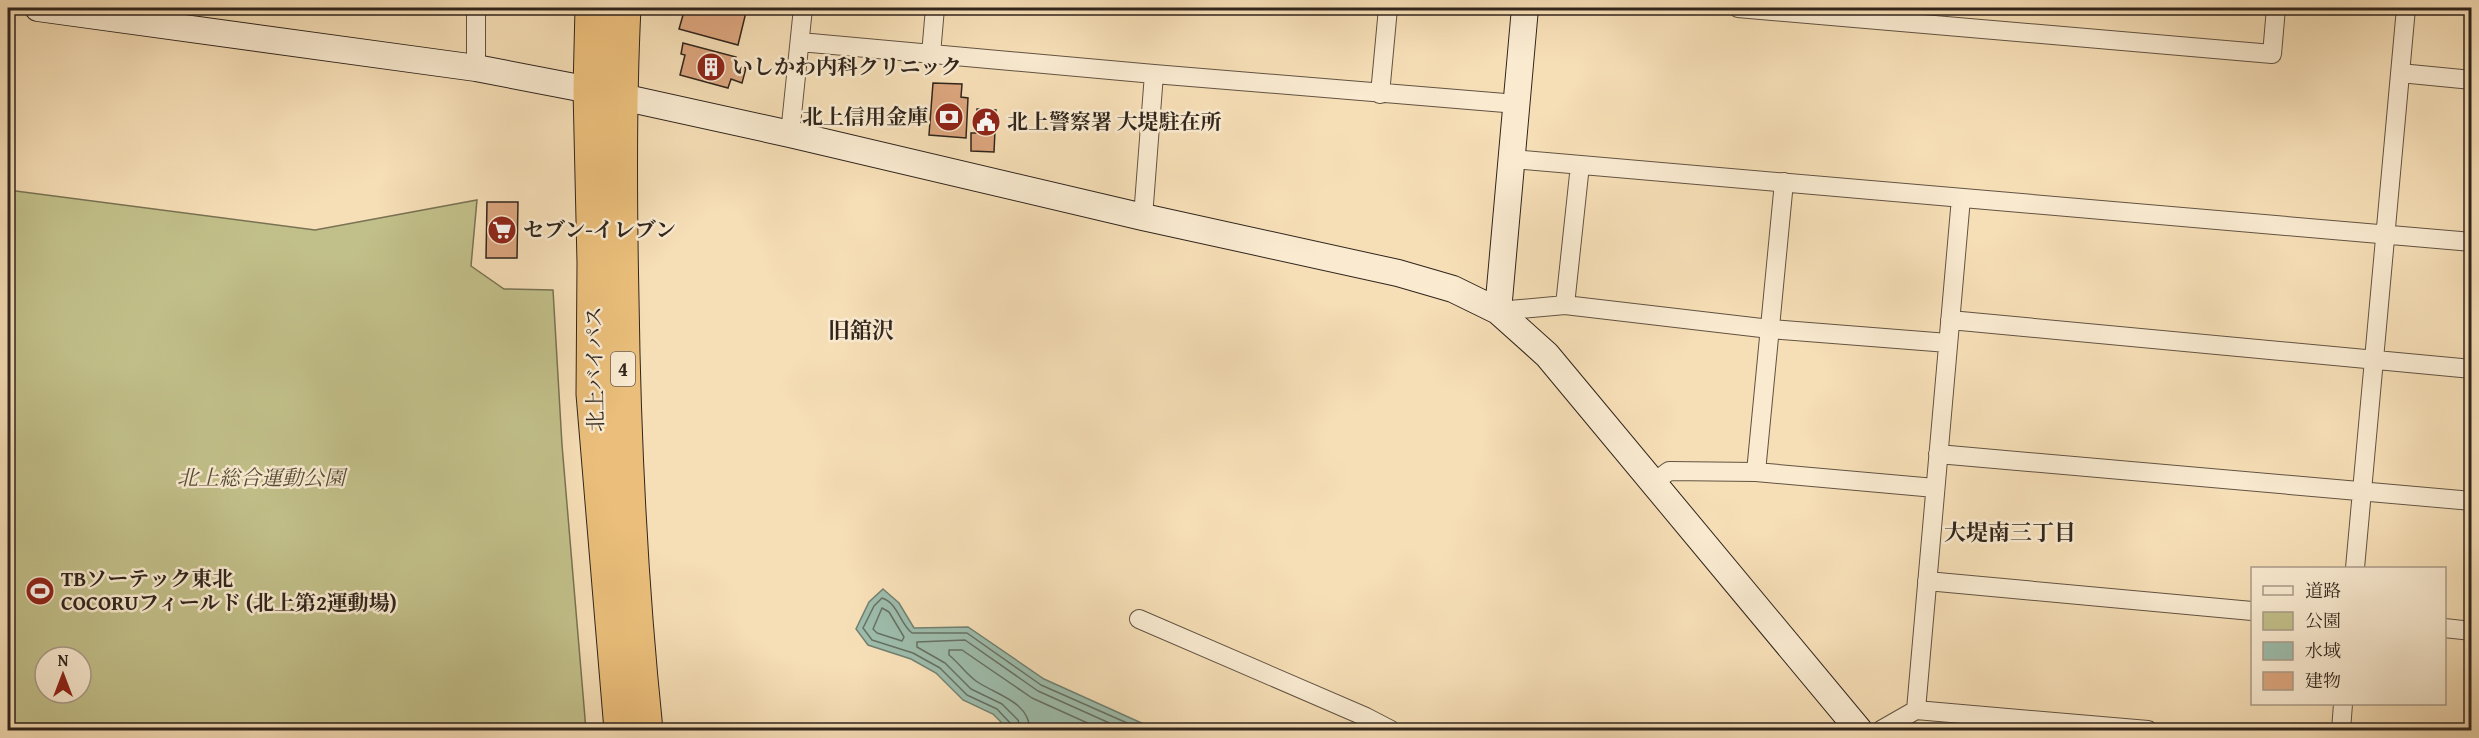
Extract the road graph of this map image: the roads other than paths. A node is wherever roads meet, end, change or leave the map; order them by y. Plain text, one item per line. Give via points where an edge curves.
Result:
1 (38, 8) edge
2 (476, 8) edge
3 (592, 8) edge
4 (624, 8) edge
5 (804, 8) edge
6 (935, 8) edge
7 (1388, 8) edge
8 (1526, 8) edge
9 (1738, 8) edge
10 (2276, 8) edge
11 (2406, 8) edge
12 (123, 14) edge
13 (800, 42) junction
14 (931, 54) junction
15 (476, 69) junction
16 (2400, 73) junction
17 (1154, 74) junction
18 (2472, 80) edge
19 (605, 94) junction
20 (1380, 94) junction
21 (1516, 104) junction
22 (790, 134) junction
23 (1512, 159) junction
24 (1580, 165) junction
25 (1784, 182) junction
26 (1961, 198) junction
27 (1143, 217) junction
28 (2385, 235) junction
29 (2472, 242) edge
30 (1565, 305) junction
31 (1497, 311) junction
32 (1950, 320) junction
33 (1770, 329) junction
34 (1948, 343) junction
35 (2374, 360) junction
36 (2472, 369) edge
37 (1938, 454) junction
38 (1756, 472) junction
39 (1653, 483) junction
40 (1935, 488) junction
41 (2362, 492) junction
42 (2472, 501) edge
43 (2355, 567) edge
44 (1927, 581) junction
45 (2251, 611) edge
46 (1139, 619) dead end
47 (2446, 628) edge
48 (2472, 631) edge
49 (2343, 705) edge
50 (1916, 710) junction
51 (621, 730) edge
52 (646, 730) edge
53 (1391, 730) edge
54 (1859, 730) edge
55 (1881, 730) edge
56 (2148, 730) edge
57 (2341, 730) edge

1 - 12 street
2 - 15 street
3 - 19 highway, 北上バイパス / 4
4 - 19 highway, 北上バイパス / 4
5 - 13 street
6 - 14 street
7 - 20 street
8 - 21 street
9 - 10 street via 2272,54
11 - 16 street
12 - 15 street
13 - 14 street
13 - 22 street
14 - 17 street
15 - 19 street
16 - 18 street
16 - 28 street
17 - 20 street
17 - 27 street
19 - 22 street
19 - 51 highway, 北上バイパス / 4 via 594,263 593,394
19 - 52 highway, 北上バイパス / 4 via 636,631
20 - 21 street
21 - 23 street
22 - 27 street
23 - 24 street
23 - 31 street
24 - 25 street
24 - 30 street
25 - 26 street
25 - 33 street
26 - 28 street
26 - 32 street
27 - 31 street via 1398,273 1453,289
28 - 29 street
28 - 35 street
30 - 31 street
30 - 33 street
31 - 39 street via 1547,355
32 - 34 street
32 - 35 street
33 - 34 street
33 - 38 street
34 - 37 street
35 - 36 street
35 - 41 street
37 - 40 street
37 - 41 street
38 - 39 street via 1669,471
38 - 40 street
39 - 54 street
40 - 44 street
41 - 42 street
41 - 43 street
44 - 45 street
44 - 50 street
46 - 53 street
47 - 48 street
49 - 57 street
50 - 55 street
50 - 56 street

